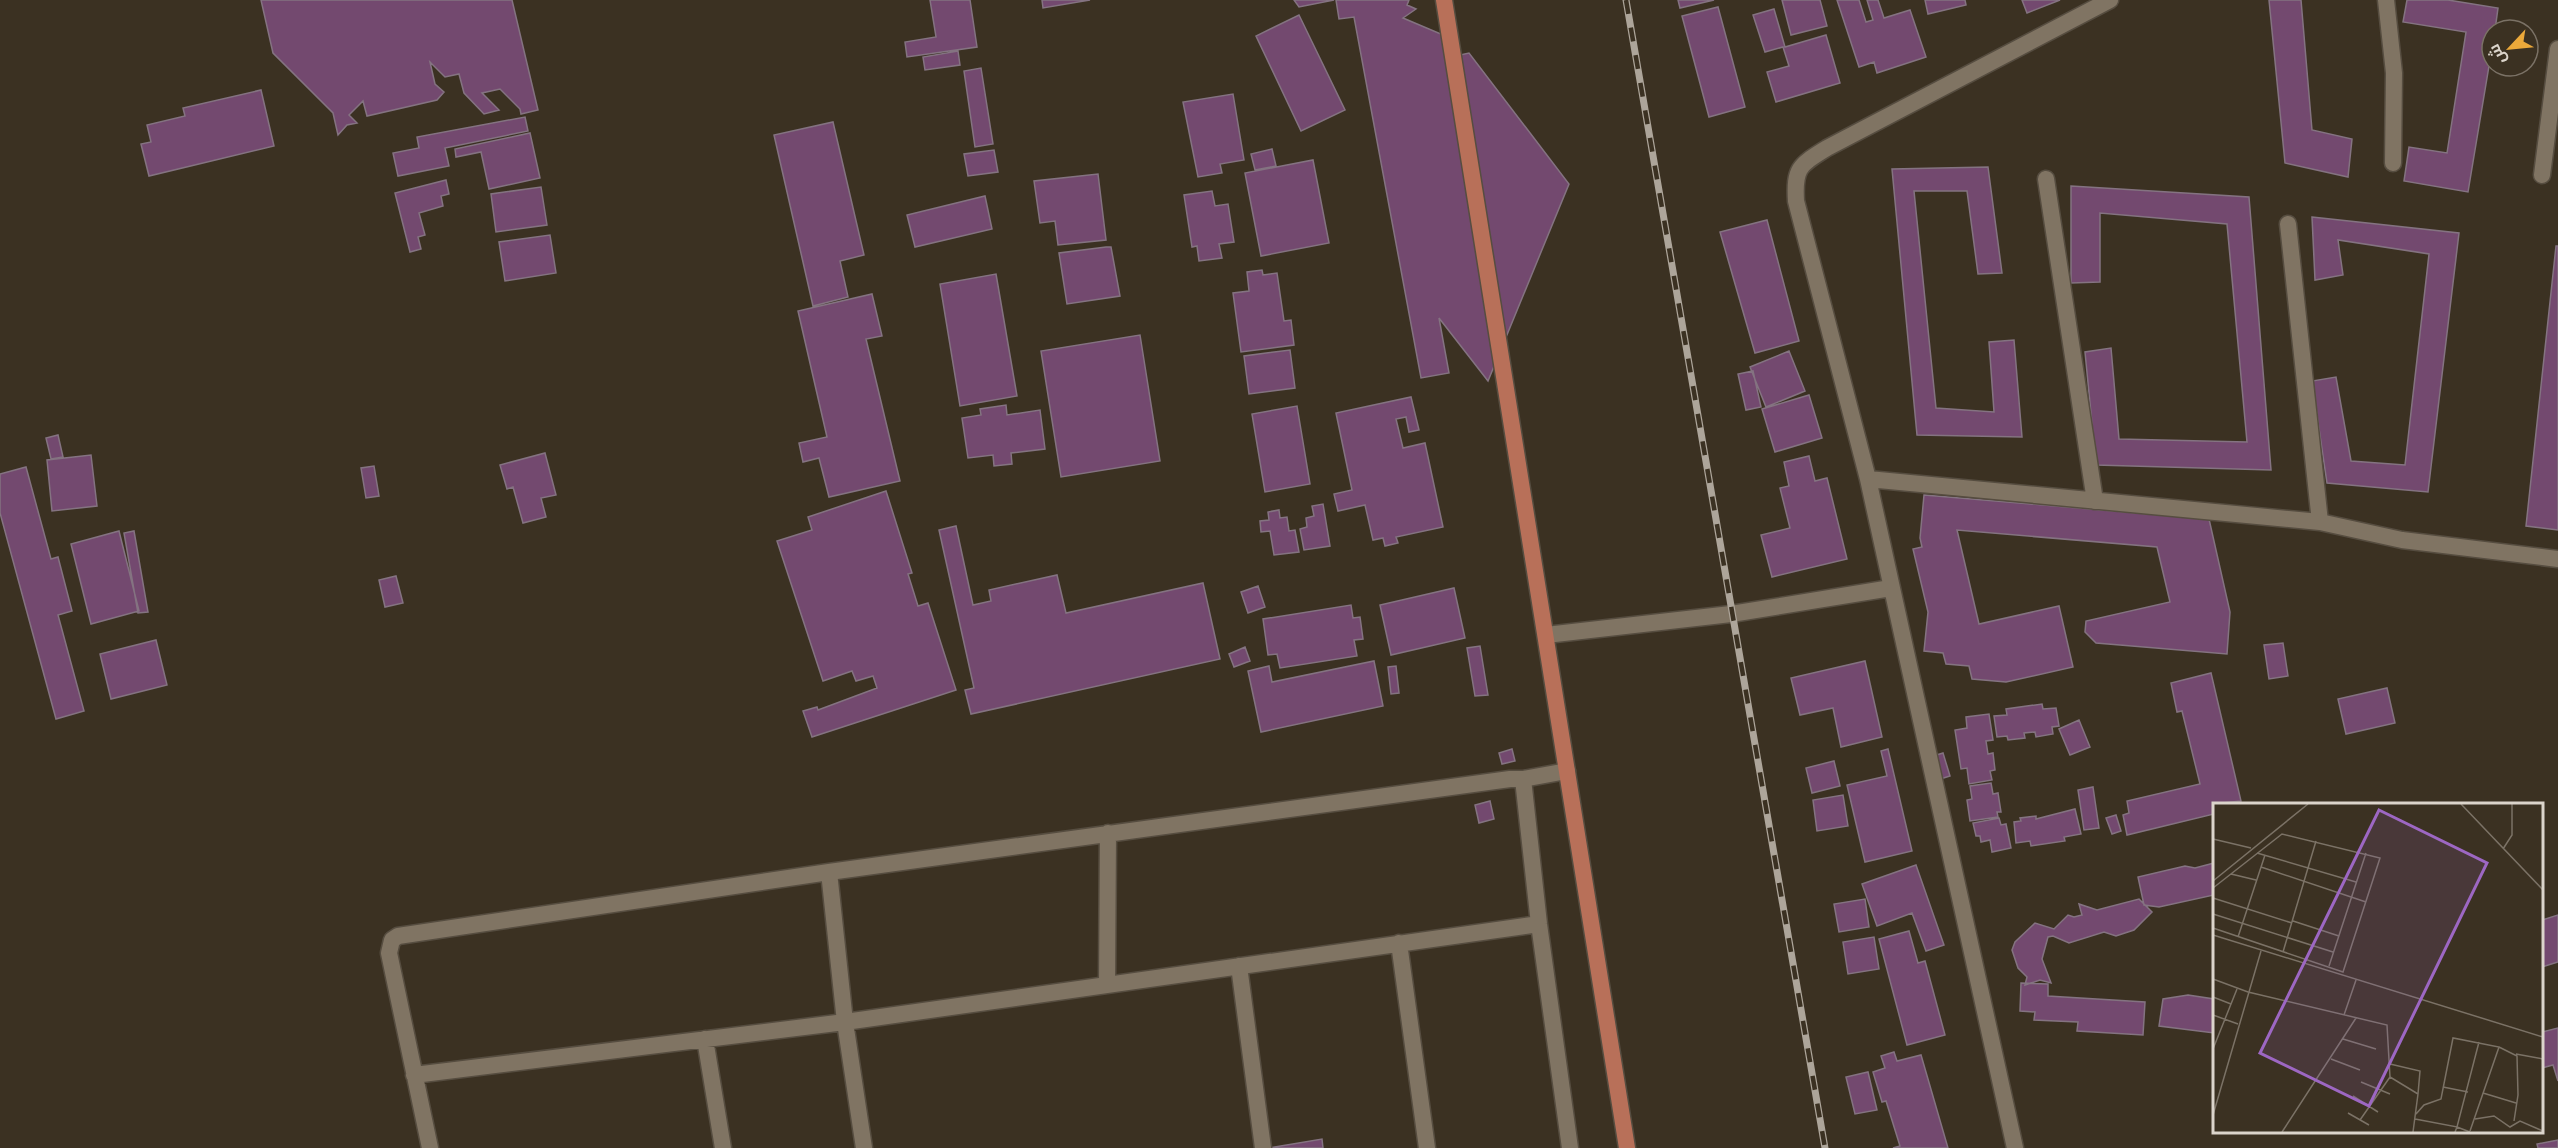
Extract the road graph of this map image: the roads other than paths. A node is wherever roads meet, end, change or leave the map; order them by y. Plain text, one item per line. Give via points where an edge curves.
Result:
1 (1444, 0) edge
2 (2110, 0) edge
3 (2386, 0) edge
4 (2558, 49) edge
5 (2393, 163) dead end
6 (2542, 176) dead end
7 (2046, 179) dead end
8 (2288, 224) dead end
9 (1868, 479) junction
10 (2095, 501) junction
11 (2320, 522) junction
12 (2558, 559) edge
13 (1891, 588) junction
14 (1546, 634) junction
15 (1567, 771) junction
16 (1523, 779) junction
17 (1108, 833) junction
18 (828, 872) junction
19 (1539, 924) junction
20 (1399, 943) junction
21 (1239, 966) junction
22 (1107, 985) junction
23 (845, 1022) junction
24 (705, 1039) junction
25 (414, 1075) junction
26 (430, 1148) edge
27 (723, 1148) edge
28 (864, 1148) edge
29 (1263, 1148) edge
30 (1427, 1148) edge
31 (1570, 1148) edge
32 (1627, 1148) edge
33 (2015, 1148) edge

1 - 14 main road
2 - 9 street via 1802,164 1795,178 1796,201
3 - 5 street via 2394,73
4 - 6 street
7 - 10 street
8 - 11 street
9 - 10 street
9 - 13 street
10 - 11 street
11 - 12 street via 2402,540
13 - 14 street via 1731,614
13 - 33 street
14 - 15 main road
15 - 16 street
15 - 32 main road
16 - 17 street
16 - 19 street
17 - 18 street
17 - 22 street
18 - 23 street
18 - 25 street via 398,936 392,940 389,953
19 - 20 street
19 - 31 street
20 - 21 street
20 - 30 street
21 - 22 street
21 - 29 street
22 - 23 street
23 - 24 street
23 - 28 street
24 - 25 street
24 - 27 street
25 - 26 street

